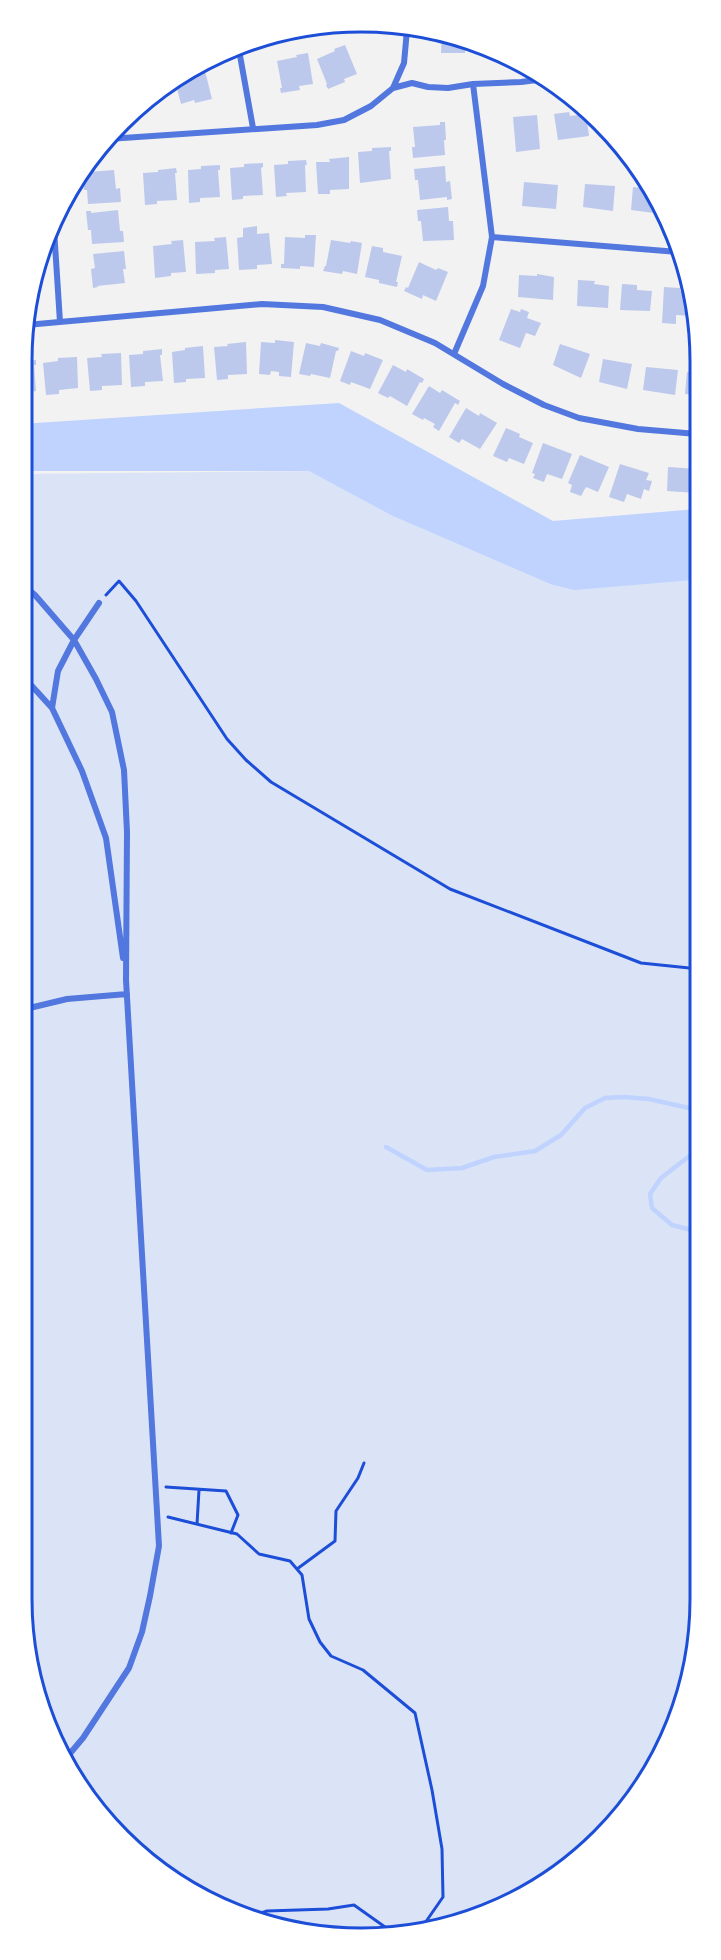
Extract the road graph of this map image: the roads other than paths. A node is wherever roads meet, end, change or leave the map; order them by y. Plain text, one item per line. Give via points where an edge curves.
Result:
1 (407, 35) edge
2 (240, 55) edge
3 (532, 81) edge
4 (473, 84) junction
5 (393, 88) junction
6 (253, 128) junction
7 (118, 138) edge
8 (492, 237) junction
9 (55, 241) edge
10 (671, 251) edge
11 (60, 322) junction
12 (33, 324) edge
13 (454, 354) junction
14 (690, 433) edge
15 (32, 592) edge
16 (99, 603) road end
17 (74, 640) junction
18 (32, 686) edge
19 (52, 708) junction
20 (126, 980) junction
21 (128, 994) junction
22 (32, 1007) edge
23 (70, 1754) edge

1 - 5 street via 404,63
2 - 6 street
3 - 4 street
4 - 5 street via 448,88 412,83
4 - 8 street
5 - 6 street via 372,106 344,120
6 - 7 street
8 - 10 street
8 - 13 street via 483,286
9 - 11 street
11 - 12 street
11 - 13 street via 262,304 323,307 380,320
13 - 14 street via 544,405 579,418
15 - 17 street
16 - 17 street
17 - 19 street via 58,671
17 - 20 street via 112,712 124,770
18 - 19 street
19 - 20 street via 82,771 106,838
20 - 21 street
21 - 22 street via 67,999
21 - 23 street via 159,1546 142,1632 129,1668

